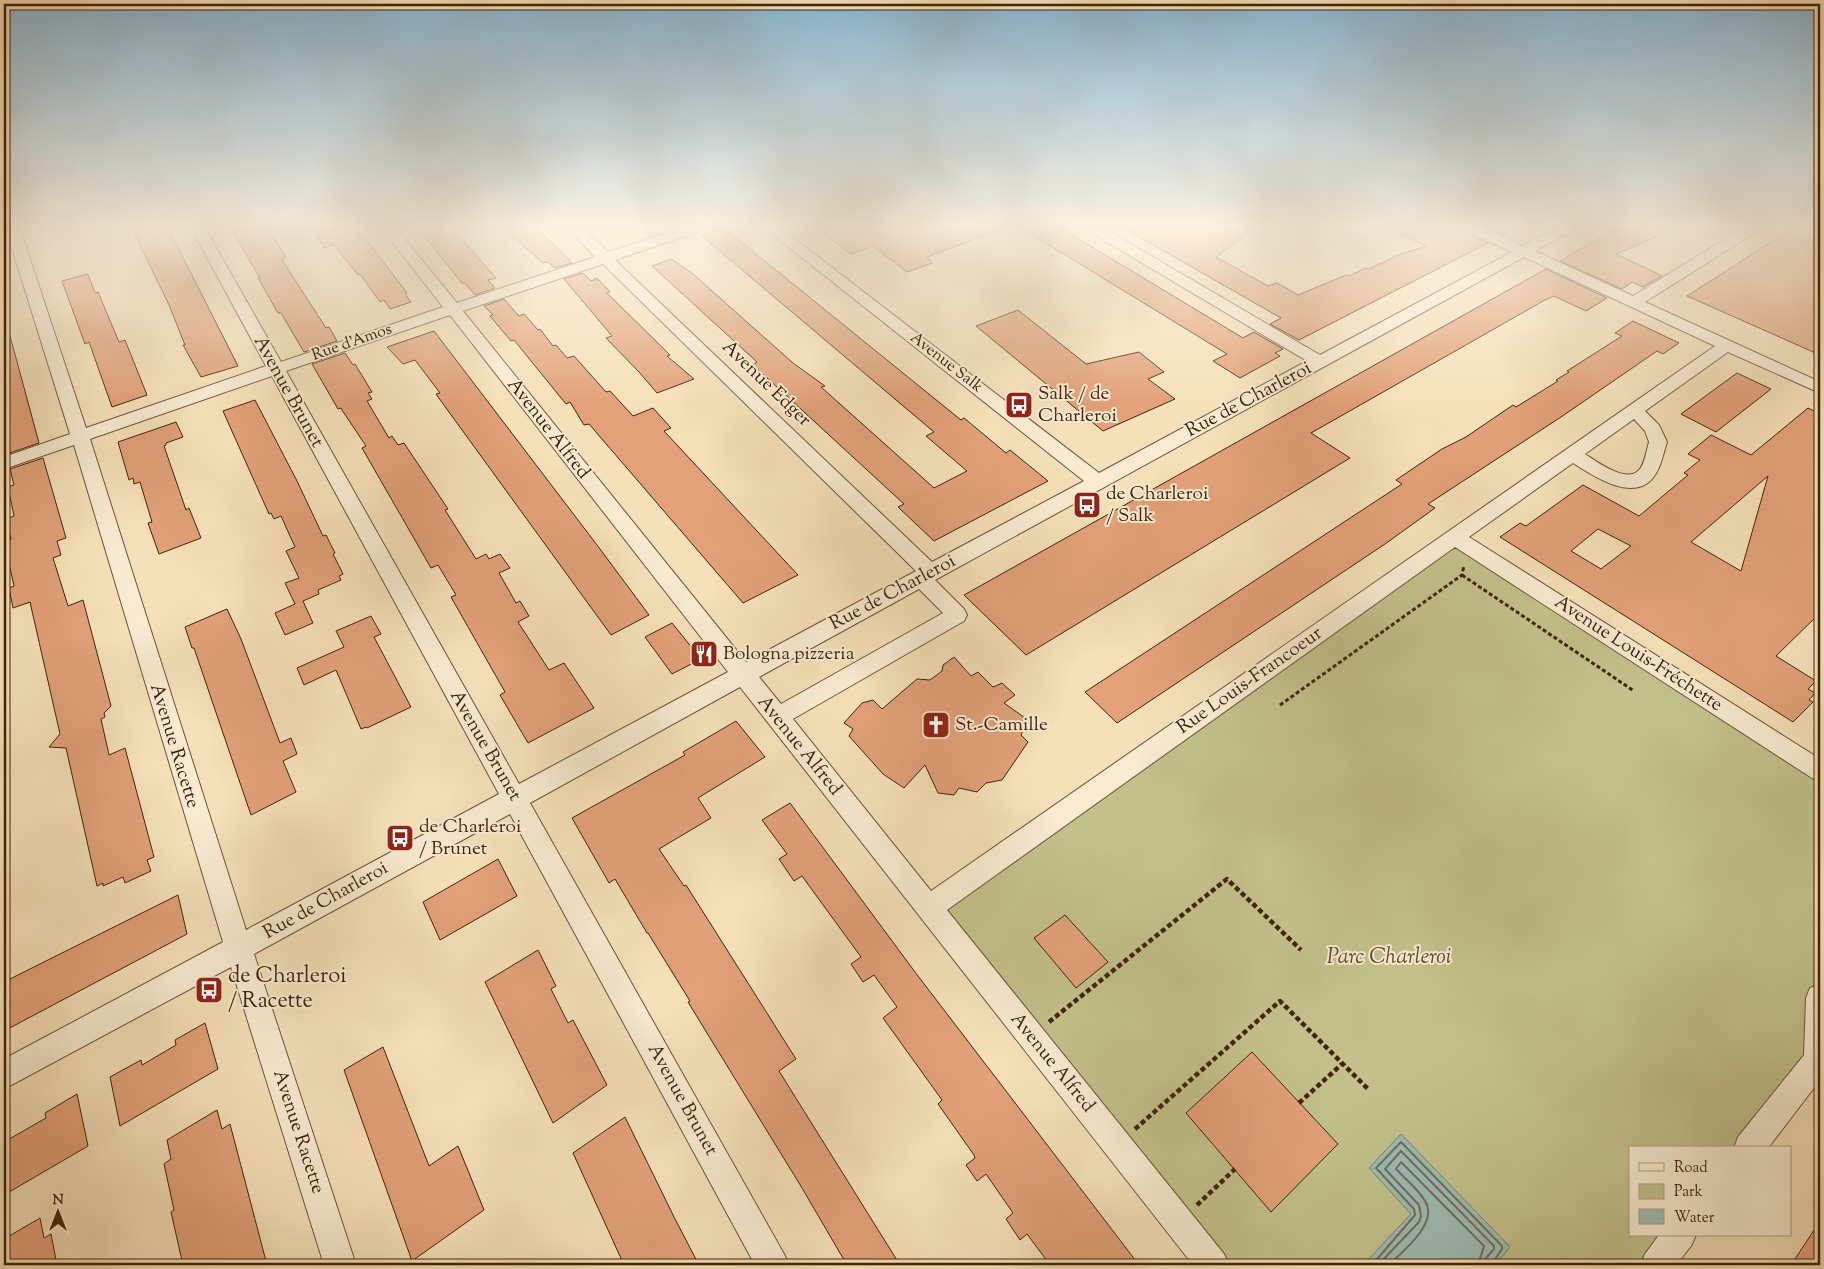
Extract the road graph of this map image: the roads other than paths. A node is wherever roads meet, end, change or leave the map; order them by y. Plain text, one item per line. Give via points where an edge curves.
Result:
1 (31, 285) edge
2 (229, 285) edge
3 (434, 285) edge
4 (524, 285) edge
5 (632, 285) edge
6 (845, 285) edge
7 (1190, 285) edge
8 (1462, 285) edge
9 (1597, 285) edge
10 (1661, 285) edge
11 (1634, 302) junction
12 (453, 309) junction
13 (1727, 345) junction
14 (1320, 362) junction
15 (275, 369) junction
16 (1820, 388) edge
17 (1635, 410) junction
18 (80, 436) junction
19 (1572, 454) junction
20 (4, 463) edge
21 (1098, 482) junction
22 (1461, 541) junction
23 (925, 576) junction
24 (742, 675) junction
25 (776, 718) junction
26 (1820, 771) edge
27 (515, 798) junction
28 (928, 908) junction
29 (239, 948) junction
30 (1820, 998) edge
31 (1819, 1061) edge
32 (4, 1075) edge
33 (1751, 1146) edge
34 (1679, 1236) edge
35 (340, 1265) edge
36 (773, 1265) edge
37 (1213, 1265) edge
38 (1656, 1265) edge

1 - 18 street, Avenue Racette
2 - 15 street, Avenue Brunet
3 - 12 street, Avenue Alfred
4 - 12 street, Rue d'Amos
5 - 23 street, Avenue Edger
6 - 21 street, Avenue Salk
7 - 14 street
8 - 14 street, Rue de Charleroi
9 - 11 street
10 - 11 street
11 - 13 street
12 - 15 street, Rue d'Amos
12 - 24 street, Avenue Alfred
13 - 16 street
13 - 17 street, Rue Louis-Francoeur
14 - 21 street, Rue de Charleroi
15 - 18 street, Rue d'Amos
15 - 27 street, Avenue Brunet
17 - 19 street, Rue Louis-Francoeur
17 - 19 street via 1653,429 1658,442 1646,474 1639,479 1613,478
18 - 20 street, Rue d'Amos
18 - 29 street, Avenue Racette
19 - 22 street, Rue Louis-Francoeur
21 - 23 street, Rue de Charleroi
22 - 26 street, Avenue Louis-Fréchette
22 - 28 street, Rue Louis-Francoeur
23 - 24 street, Rue de Charleroi
23 - 25 street, Avenue Edger via 957,615
24 - 25 street, Avenue Alfred
24 - 27 street, Rue de Charleroi
25 - 28 street, Avenue Alfred
27 - 29 street, Rue de Charleroi
27 - 36 street, Avenue Brunet
28 - 37 street, Avenue Alfred
29 - 32 street, Rue de Charleroi
29 - 35 street, Avenue Racette
30 - 31 street
31 - 33 street
34 - 38 street

